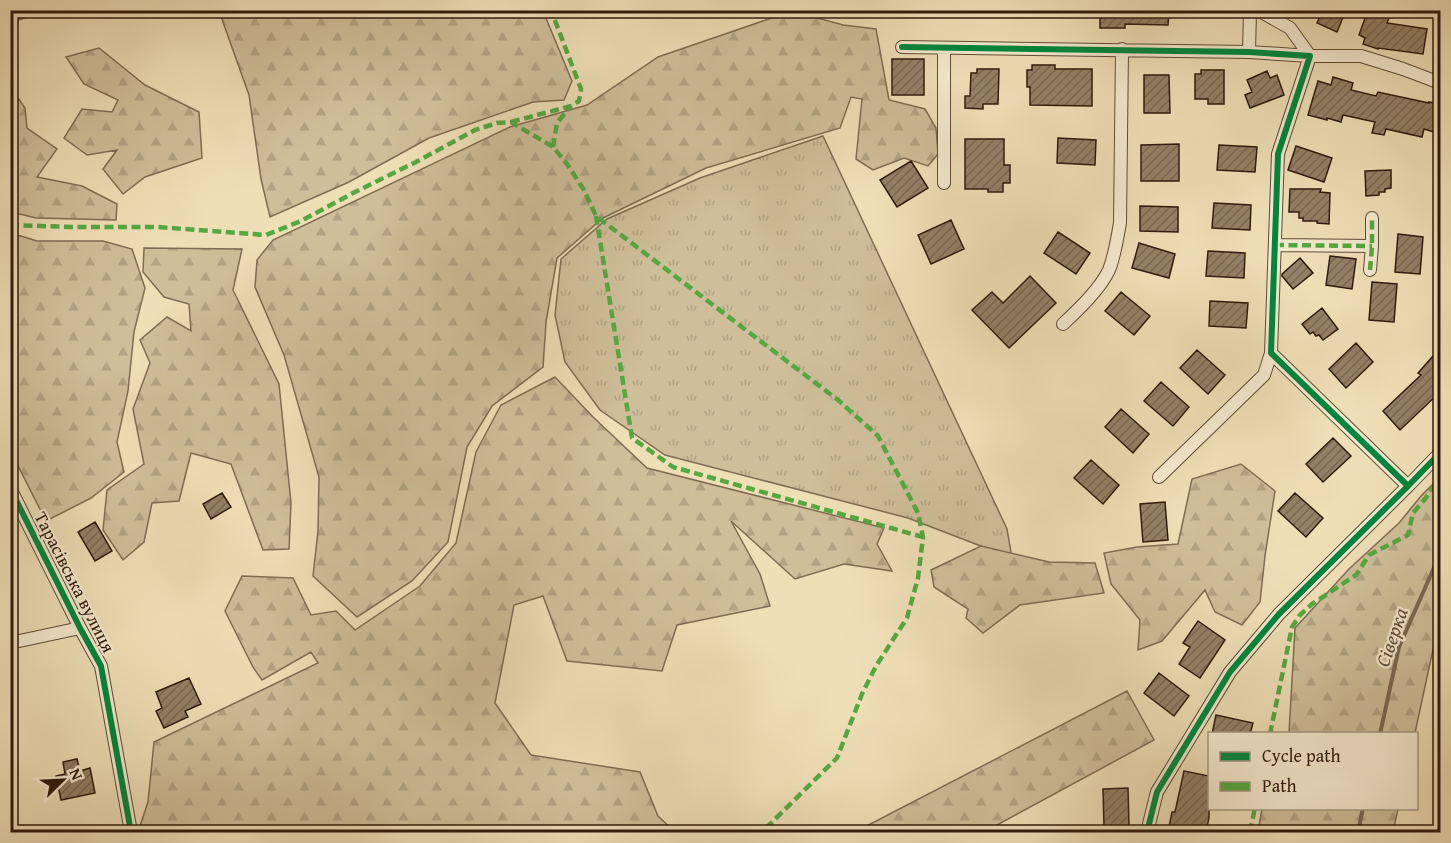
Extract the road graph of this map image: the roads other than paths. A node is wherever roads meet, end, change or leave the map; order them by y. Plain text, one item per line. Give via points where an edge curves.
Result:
1 (1250, 10) edge
2 (1258, 10) edge
3 (902, 47) dead end
4 (944, 48) junction
5 (1122, 49) junction
6 (1250, 52) junction
7 (1310, 56) junction
8 (1440, 83) edge
9 (944, 183) dead end
10 (1372, 218) dead end
11 (1275, 245) junction
12 (1372, 246) junction
13 (1370, 270) dead end
14 (1063, 324) dead end
15 (1271, 353) junction
16 (1440, 453) edge
17 (1159, 477) dead end
18 (1407, 486) junction
19 (10, 488) edge
20 (80, 628) junction
21 (10, 643) edge
22 (131, 832) edge
23 (1147, 832) edge

1 - 6 street
2 - 7 street via 1290,28
3 - 4 street
4 - 5 street
4 - 9 street
5 - 6 street
5 - 14 street via 1120,224 1115,251 1103,279
6 - 7 street
7 - 8 street via 1361,57
7 - 11 street via 1278,154
10 - 12 street
11 - 12 street
11 - 15 street
12 - 13 street
15 - 17 street via 1264,375
15 - 18 street
16 - 18 street
18 - 23 street via 1279,615 1230,672 1157,792
19 - 20 street, Тарасівська вулиця
20 - 21 street
20 - 22 street, Тарасівська вулиця via 101,666

